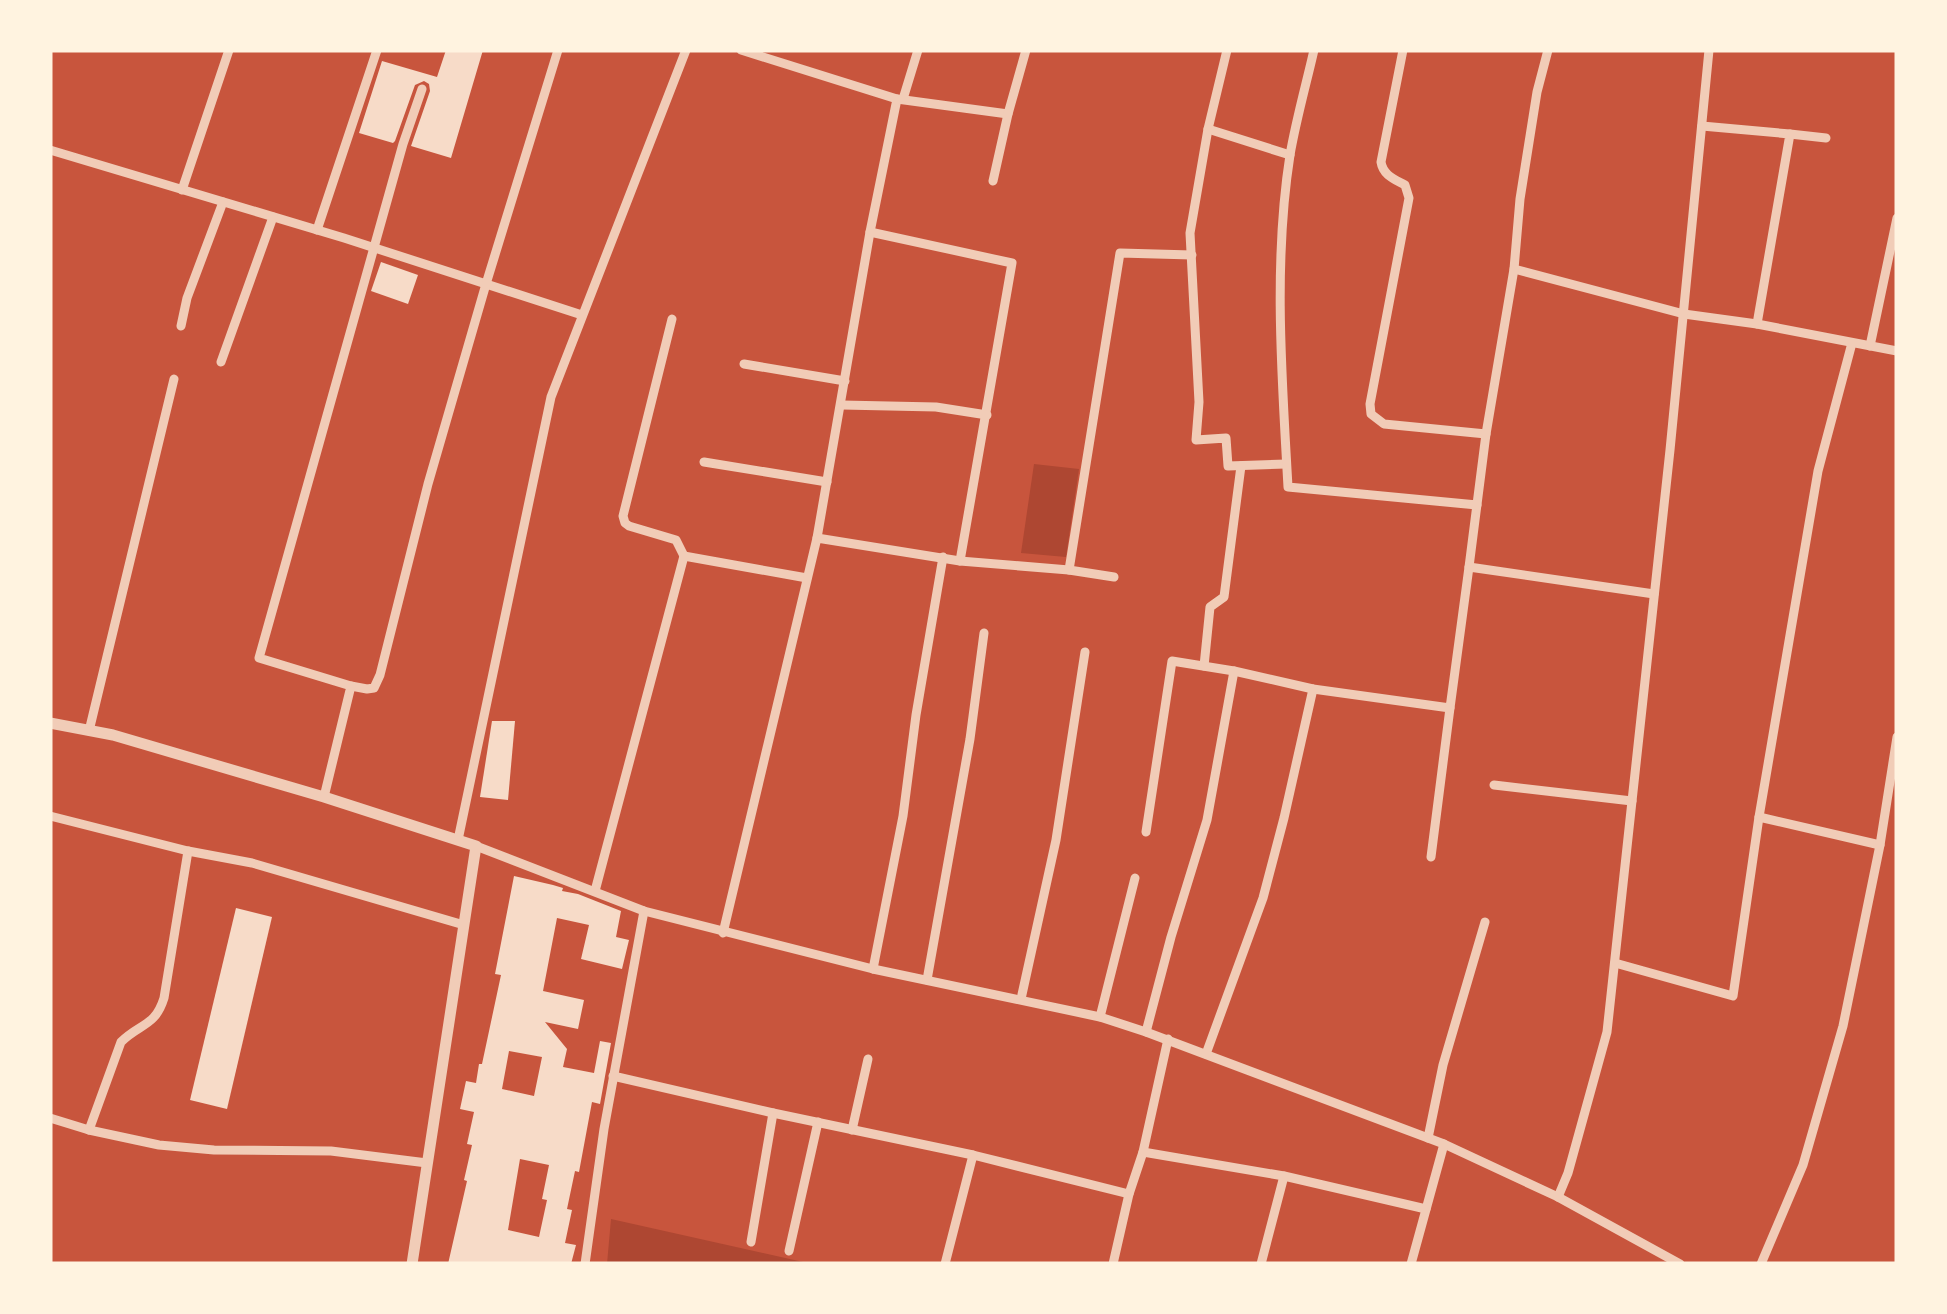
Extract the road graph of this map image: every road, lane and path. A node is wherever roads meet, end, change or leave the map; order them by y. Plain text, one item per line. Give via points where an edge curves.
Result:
1 (229, 50) edge
2 (377, 50) edge
3 (558, 50) edge
4 (686, 50) edge
5 (740, 50) edge
6 (918, 50) edge
7 (1026, 50) edge
8 (1227, 50) edge
9 (1314, 50) edge
10 (1403, 50) edge
11 (1548, 50) edge
12 (1709, 50) edge
13 (422, 89) dead end
14 (900, 99) junction
15 (1008, 114) junction
16 (1702, 126) junction
17 (1208, 129) junction
18 (1790, 134) junction
19 (1826, 138) dead end
20 (50, 150) edge
21 (1290, 155) junction
22 (993, 182) dead end
23 (182, 190) junction
24 (223, 202) junction
25 (273, 217) junction
26 (1897, 218) edge
27 (317, 230) junction
28 (870, 232) junction
29 (374, 247) junction
30 (1192, 255) junction
31 (1514, 268) junction
32 (486, 284) junction
33 (1684, 314) junction
34 (582, 315) junction
35 (672, 319) dead end
36 (1757, 324) junction
37 (182, 326) dead end
38 (1852, 343) junction
39 (1870, 346) junction
40 (1897, 352) edge
41 (221, 362) dead end
42 (744, 364) dead end
43 (174, 379) dead end
44 (845, 381) junction
45 (842, 405) junction
46 (987, 415) junction
47 (1486, 434) junction
48 (704, 462) dead end
49 (1286, 464) junction
50 (1241, 466) junction
51 (827, 482) junction
52 (1477, 505) junction
53 (818, 538) junction
54 (684, 556) junction
55 (943, 557) junction
56 (960, 561) junction
57 (1469, 568) junction
58 (1069, 570) junction
59 (1114, 577) dead end
60 (807, 578) junction
61 (1654, 594) junction
62 (984, 633) dead end
63 (1086, 652) dead end
64 (1204, 666) junction
65 (1234, 671) junction
66 (351, 686) junction
67 (1313, 689) junction
68 (1450, 708) junction
69 (50, 723) edge
70 (89, 731) junction
71 (1897, 737) edge
72 (1494, 785) dead end
73 (324, 797) junction
74 (1632, 801) junction
75 (50, 816) edge
76 (1760, 817) junction
77 (1146, 832) dead end
78 (458, 840) junction
79 (1880, 845) junction
80 (476, 846) junction
81 (188, 851) junction
82 (1431, 857) dead end
83 (1135, 878) dead end
84 (594, 892) junction
85 (644, 911) junction
86 (1485, 922) dead end
87 (464, 925) junction
88 (722, 933) junction
89 (1615, 963) junction
90 (873, 969) junction
91 (927, 980) junction
92 (1020, 999) junction
93 (1100, 1017) junction
94 (1146, 1032) junction
95 (1168, 1039) junction
96 (1206, 1054) junction
97 (868, 1059) dead end
98 (614, 1076) junction
99 (774, 1113) junction
100 (50, 1118) edge
101 (818, 1122) junction
102 (88, 1130) junction
103 (852, 1130) junction
104 (1428, 1138) junction
105 (1444, 1144) junction
106 (1143, 1152) junction
107 (973, 1155) junction
108 (428, 1163) junction
109 (1284, 1176) junction
110 (1129, 1194) junction
111 (1558, 1198) junction
112 (1426, 1209) junction
113 (751, 1242) dead end
114 (789, 1251) dead end
115 (412, 1264) edge
116 (585, 1264) edge
117 (946, 1264) edge
118 (1113, 1264) edge
119 (1261, 1264) edge
120 (1411, 1264) edge
121 (1680, 1264) edge
122 (1761, 1264) edge

1 - 23 street
2 - 27 street
3 - 32 street
4 - 34 street
5 - 14 street
6 - 14 street
7 - 15 street
8 - 17 street
9 - 21 street
10 - 47 street via 1381,162 1409,198 1371,414 1384,424
11 - 31 street
12 - 16 street
13 - 29 street
14 - 15 street
14 - 28 street
15 - 22 street
16 - 18 street
16 - 33 street
17 - 21 street
17 - 30 street
18 - 19 street
18 - 36 street
20 - 23 street
21 - 49 street via 1282,286
23 - 24 street
24 - 25 street
24 - 37 street
25 - 27 street
25 - 41 street
26 - 39 street
27 - 29 street
28 - 44 street
28 - 46 street via 1012,264
29 - 32 street
29 - 66 street via 259,658
30 - 50 street via 1196,440 1226,438 1228,466
30 - 58 street via 1120,253
31 - 33 street
31 - 47 street
32 - 34 street
32 - 66 street via 380,675 374,688
33 - 36 street
33 - 61 street
34 - 78 street via 551,396
35 - 54 street via 623,516 630,526 676,540
36 - 38 street
38 - 39 street
38 - 76 street via 1818,471
39 - 40 street
42 - 44 street
43 - 70 street
44 - 45 street
45 - 46 street
45 - 51 street
46 - 56 street
47 - 52 street
48 - 51 street
49 - 50 street
49 - 52 street via 1288,487
50 - 64 street via 1224,597 1210,607
51 - 53 street
52 - 57 street
53 - 55 street
53 - 60 street
54 - 60 street
54 - 84 street
55 - 56 street
55 - 90 street
56 - 58 street
57 - 61 street
57 - 68 street
58 - 59 street
60 - 88 street
61 - 74 street
62 - 91 street
63 - 92 street via 1056,840
64 - 65 street
64 - 77 street via 1172,661
65 - 67 street
65 - 94 street via 1207,820
66 - 73 street
67 - 68 street
67 - 96 street via 1263,898
68 - 82 street
69 - 70 street
70 - 73 street
71 - 79 street
72 - 74 street
73 - 78 street
74 - 89 street
75 - 81 street
76 - 79 street
76 - 89 street via 1733,996
78 - 80 street
79 - 122 street via 1843,1026 1804,1165
80 - 84 street
80 - 87 street
81 - 87 street
81 - 102 street via 160,1012 121,1042
83 - 93 street
84 - 85 street
85 - 88 street
85 - 98 street
86 - 104 street
87 - 108 street
88 - 90 street
89 - 111 street via 1607,1032
90 - 91 street
91 - 92 street
92 - 93 street
93 - 94 street
94 - 95 street
95 - 96 street
95 - 106 street
96 - 104 street
97 - 103 street
98 - 99 street
98 - 116 street
99 - 101 street
99 - 113 street
100 - 102 street
101 - 103 street
101 - 114 street
102 - 108 street via 177,1147 330,1151
103 - 107 street
104 - 105 street
105 - 111 street
105 - 112 street
106 - 109 street
106 - 110 street
107 - 110 street
107 - 117 street
108 - 115 street
109 - 112 street
109 - 119 street
110 - 118 street
111 - 121 street
112 - 120 street

